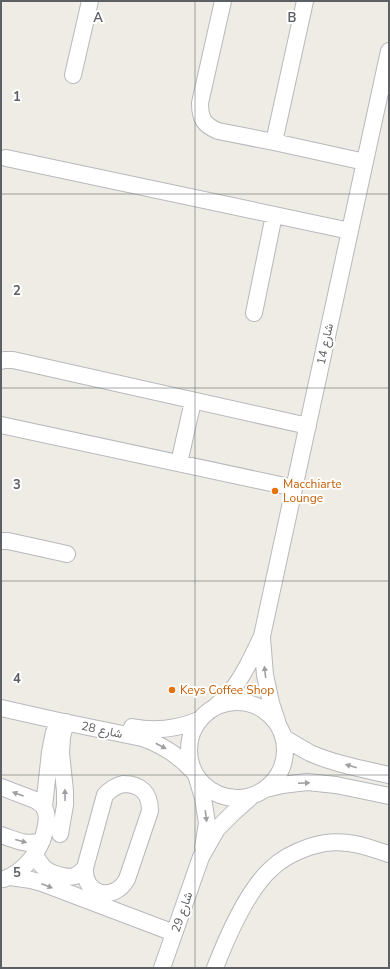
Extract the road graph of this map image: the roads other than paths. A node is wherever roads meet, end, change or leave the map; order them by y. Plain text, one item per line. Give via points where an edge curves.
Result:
1 (90, 1) edge
2 (223, 1) edge
3 (305, 1) edge
4 (389, 51) edge
5 (73, 76) dead end
6 (274, 142) junction
7 (6, 158) dead end
8 (365, 162) junction
9 (274, 215) junction
10 (350, 231) junction
11 (254, 313) dead end
12 (1, 361) edge
13 (193, 401) junction
14 (1, 425) edge
15 (308, 426) junction
16 (179, 463) junction
17 (294, 488) junction
18 (1, 541) edge
19 (67, 554) dead end
20 (262, 636) junction
21 (1, 698) edge
22 (215, 707) junction
23 (1, 708) edge
24 (199, 720) junction
25 (62, 722) junction
26 (280, 730) junction
27 (196, 775) junction
28 (389, 775) edge
29 (1, 787) edge
30 (259, 793) junction
31 (389, 796) edge
32 (44, 807) junction
33 (1, 834) edge
34 (60, 834) dead end
35 (38, 847) junction
36 (389, 854) edge
37 (201, 857) junction
38 (85, 868) junction
39 (5, 878) edge
40 (115, 892) junction
41 (110, 910) junction
42 (174, 933) junction
43 (162, 968) edge
44 (215, 968) edge

1 - 5 street
2 - 6 street via 200,104 203,121 218,131
3 - 6 street
4 - 8 street, شارع 14
6 - 8 street
7 - 9 street
8 - 10 street, شارع 14
9 - 10 street
9 - 11 street
10 - 15 street, شارع 14
12 - 13 street via 13,360
13 - 15 street
13 - 16 street
14 - 16 street
15 - 17 street, شارع 14
16 - 17 street
17 - 20 street, شارع 14
18 - 19 street
20 - 22 street, شارع 14 via 240,678
26 -> 20 street, شارع 14 via 265,676
21 - 24 street, شارع 28 via 144,729 172,728
22 - 24 street
22 - 26 street via 228,702 256,706 268,713
23 - 25 street, شارع 28
24 - 27 street via 193,729 188,750
25 -> 27 street, شارع 28 via 154,742 176,754
25 - 32 street via 55,731 50,752
34 -> 25 street via 65,805 61,753
28 -> 26 street via 312,753 297,746
26 - 30 street via 285,748 283,766 274,781
27 - 30 street via 206,787 228,798
27 -> 37 street, شارع 29 via 203,798 206,822
32 -> 29 street via 35,800
30 -> 31 street via 282,785 306,782 336,785
30 - 37 street, شارع 29 via 217,829
32 - 35 street via 47,818 44,835
33 -> 35 street via 23,843 35,843
35 - 38 street via 38,862 53,874 68,877
35 - 39 street via 28,863
36 - 44 street via 363,845 331,842 300,850 285,858 260,880 242,908
37 - 42 street, شارع 29
38 - 40 street via 84,874 92,889 103,894
38 - 40 street via 106,795 116,785 138,786 148,797 150,811 127,879
39 -> 41 street via 42,883
40 - 41 street
41 - 42 street
42 - 43 street, شارع 29

